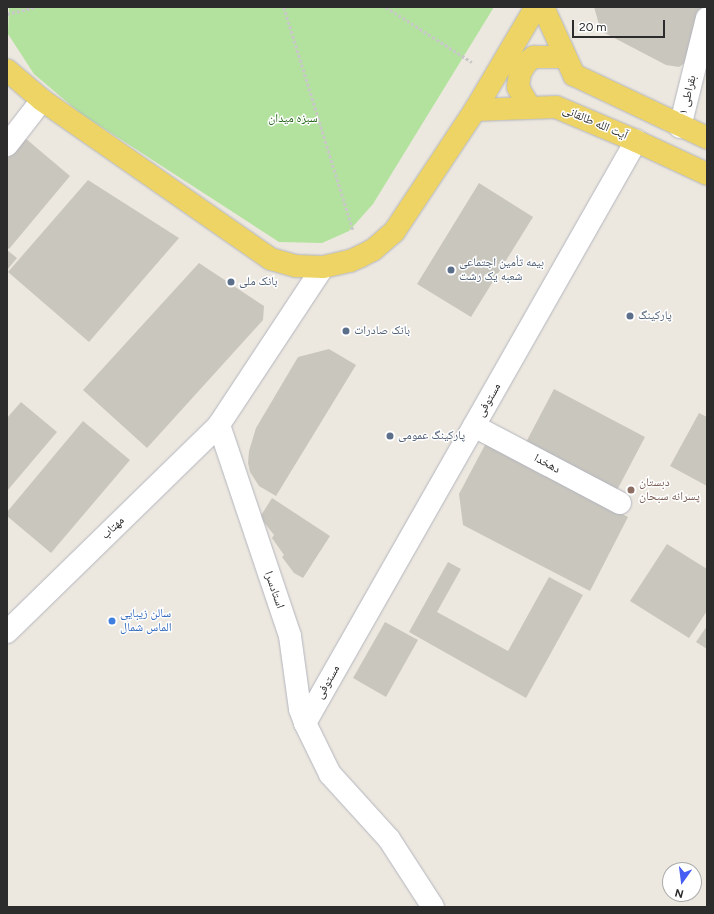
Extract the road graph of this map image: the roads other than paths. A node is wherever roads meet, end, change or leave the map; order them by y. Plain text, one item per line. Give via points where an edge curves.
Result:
1 (536, 7) edge
2 (543, 7) edge
3 (707, 18) edge
4 (565, 57) junction
5 (7, 70) edge
6 (42, 100) junction
7 (530, 108) junction
8 (475, 110) junction
9 (680, 127) junction
10 (707, 138) edge
11 (636, 141) junction
12 (7, 145) edge
13 (707, 174) edge
14 (323, 267) junction
15 (219, 425) junction
16 (474, 426) junction
17 (620, 503) dead end
18 (7, 632) edge
19 (306, 722) junction
20 (433, 907) edge

1 - 8 main road
2 - 4 main road
3 - 9 street, بقراطی ۱
4 - 7 main road via 534,57 527,62 520,73 518,87
4 - 9 main road via 574,75
5 - 6 main road via 14,79
6 - 12 street
6 - 14 main road via 271,259 296,266
7 - 8 main road, آیت الله طالقانی
7 - 11 main road, آیت الله طالقانی via 556,107
8 - 14 main road via 394,232 373,250 350,261
9 - 10 main road
11 - 13 main road, آیت الله طالقانی
11 - 16 street, مستوفی
14 - 15 street
15 - 18 street, مهتاب
15 - 19 street, استادسرا via 290,636 300,709
16 - 17 street, دهخدا
16 - 19 street, مستوفی
19 - 20 street, استادسرا via 330,774 389,839

